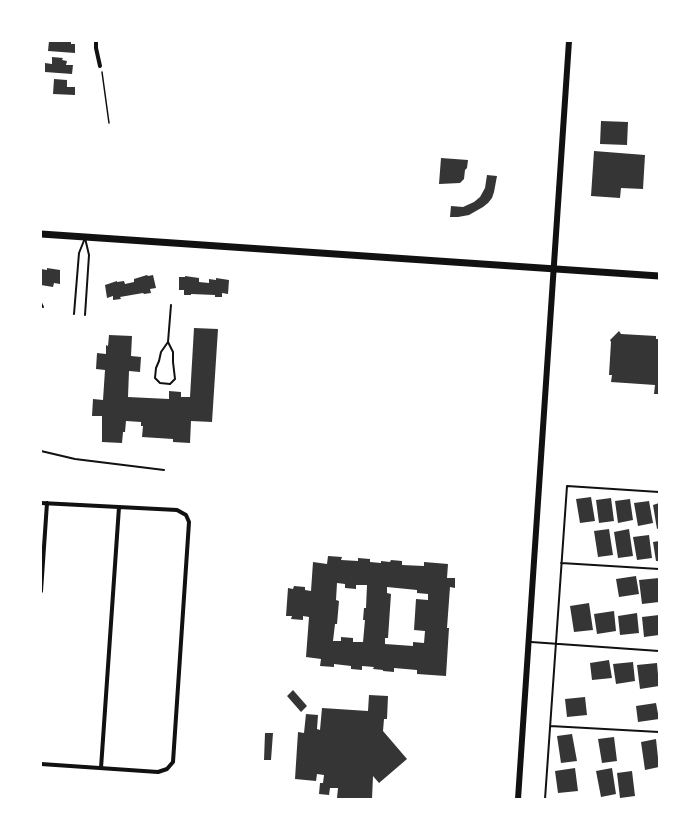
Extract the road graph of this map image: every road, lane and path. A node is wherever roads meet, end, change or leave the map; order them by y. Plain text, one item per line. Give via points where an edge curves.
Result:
1 (96, 41) edge
2 (569, 41) edge
3 (100, 66) joint
4 (109, 123) dead end
5 (41, 234) edge
6 (85, 237) junction
7 (553, 270) junction
8 (659, 276) edge
9 (41, 303) edge
10 (171, 305) dead end
11 (43, 307) dead end
12 (74, 314) dead end
13 (85, 315) dead end
14 (168, 342) junction
15 (41, 451) edge
16 (164, 470) dead end
17 (659, 492) edge
18 (41, 503) edge
19 (47, 503) junction
20 (119, 507) junction
21 (560, 563) junction
22 (659, 569) edge
23 (41, 591) edge
24 (528, 642) junction
25 (556, 644) junction
26 (659, 651) edge
27 (550, 726) junction
28 (659, 732) edge
29 (41, 764) edge
30 (101, 768) junction
31 (518, 799) edge
32 (545, 799) edge

1 - 3 street
2 - 7 main road
3 - 4 path
5 - 6 main road
6 - 7 main road
6 - 12 lane via 79,253
6 - 13 lane via 89,255
7 - 8 main road
7 - 24 main road
9 - 11 lane
10 - 14 lane
14 - 14 lane via 161,352 156,368 155,378 160,384 170,384 175,379 173,352
15 - 16 lane via 75,459
17 - 21 lane via 567,486
18 - 19 street
19 - 20 street
19 - 23 street
20 - 30 street
20 - 30 street via 177,510 186,514 190,522 173,762 158,772
21 - 22 lane
21 - 25 lane
24 - 25 lane
24 - 31 main road
25 - 26 lane
25 - 27 lane
27 - 28 lane
27 - 32 lane
29 - 30 street

